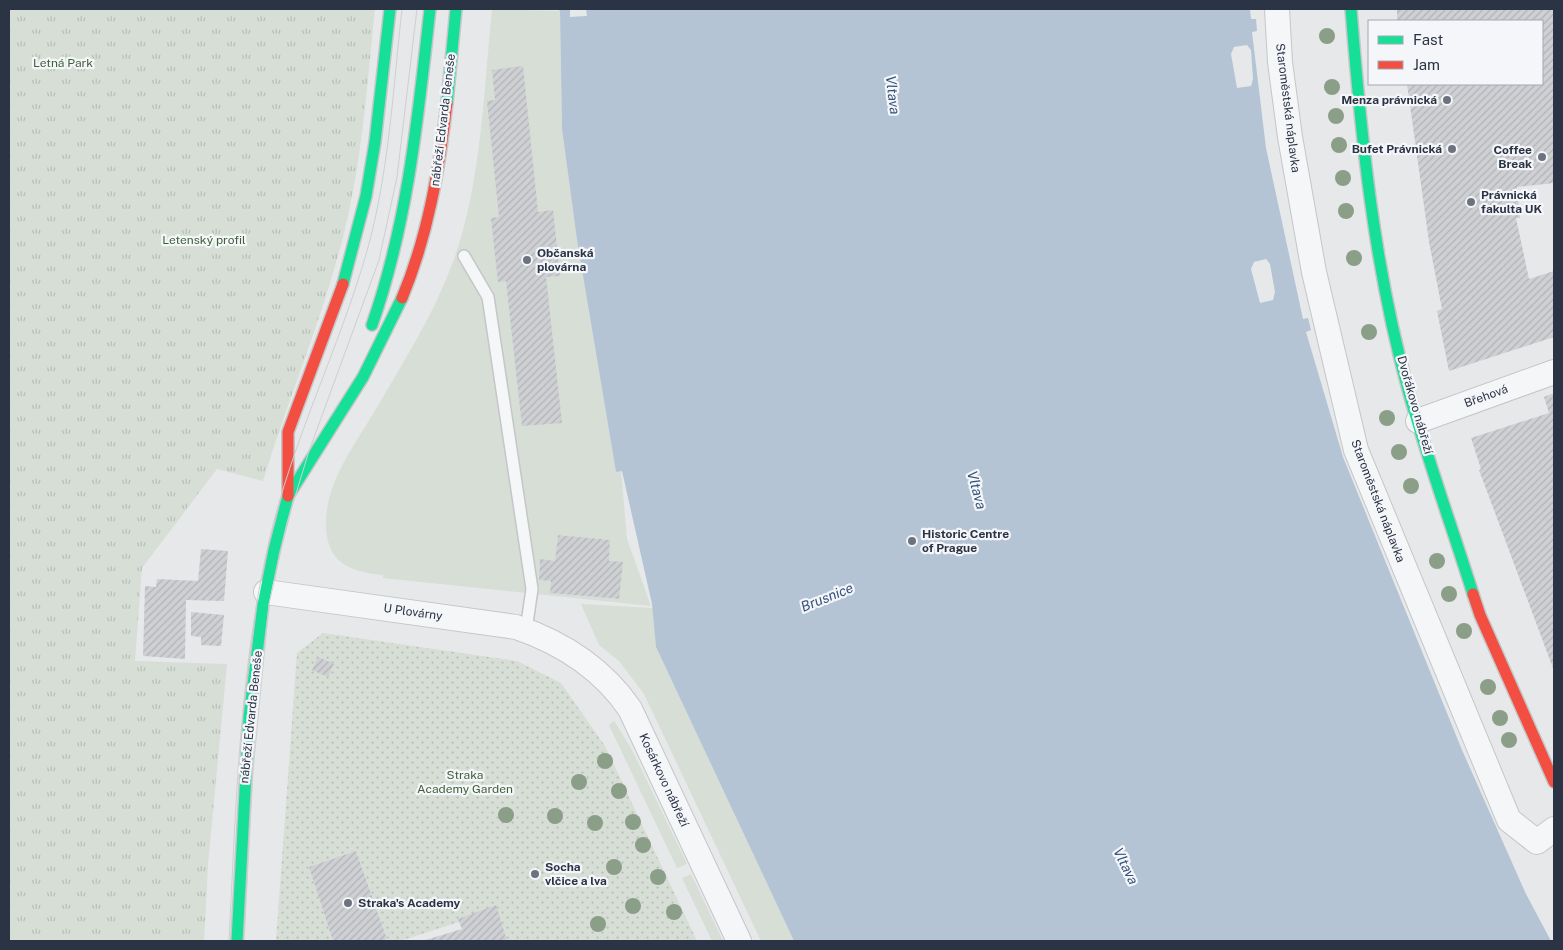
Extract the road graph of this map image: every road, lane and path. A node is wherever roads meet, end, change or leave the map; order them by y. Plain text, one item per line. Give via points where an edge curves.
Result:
1 (390, 9) edge
2 (430, 9) edge
3 (456, 9) edge
4 (1351, 9) edge
5 (1277, 18) edge
6 (464, 256) dead end
7 (368, 333) dead end
8 (355, 367) dead end
9 (1554, 372) edge
10 (1418, 421) junction
11 (322, 444) junction
12 (288, 496) junction
13 (266, 592) junction
14 (526, 630) junction
15 (557, 644) joint
16 (1554, 782) edge
17 (1554, 829) edge
18 (237, 941) edge
19 (739, 941) edge

1 - 12 main road, nábřeží Edvarda Beneše via 366,196 342,290 288,432
2 - 7 main road via 414,148 401,226 388,278
3 - 11 main road, nábřeží Edvarda Beneše via 440,159 421,248 377,355
4 - 10 main road, Dvořákovo nábřeží via 1360,113 1374,216 1391,318
5 - 17 street, Staroměstská náplavka via 1290,137 1312,262 1356,450 1509,820 1537,842
6 - 14 lane via 488,297 532,589
8 - 11 main road
9 - 10 street, Břehová
10 - 16 main road, Dvořákovo nábřeží via 1480,615
11 - 12 main road, nábřeží Edvarda Beneše
12 - 13 main road, nábřeží Edvarda Beneše
13 - 14 street, U Plovárny
13 - 18 main road, nábřeží Edvarda Beneše via 249,715
14 - 15 street, U Plovárny
15 - 19 street, Kosárkovo nábřeží via 582,658 604,677 637,722

